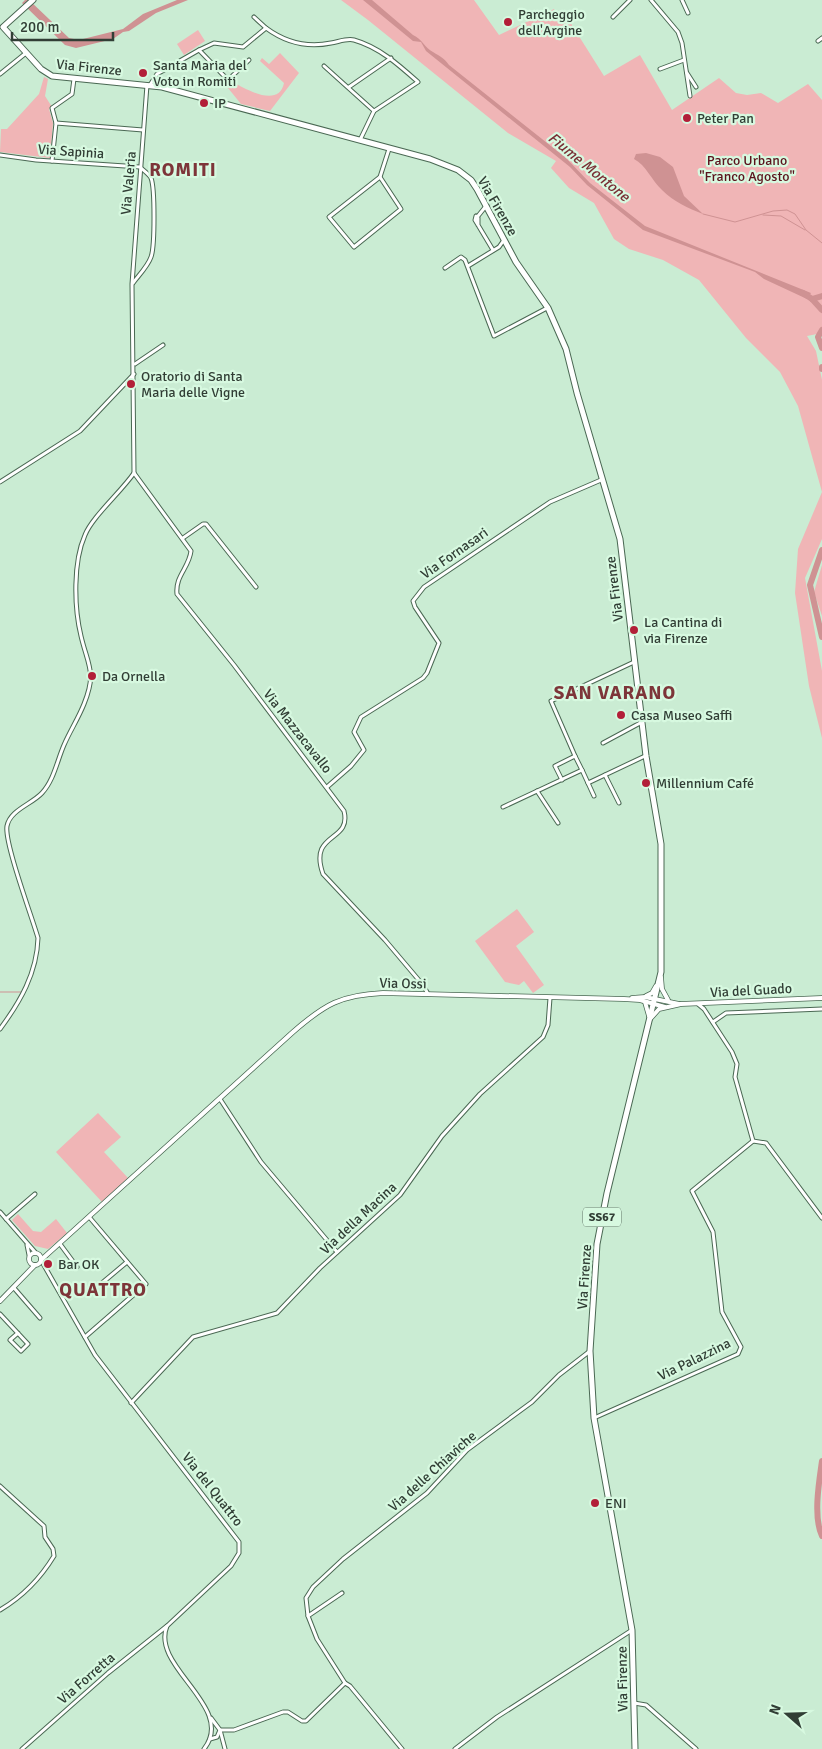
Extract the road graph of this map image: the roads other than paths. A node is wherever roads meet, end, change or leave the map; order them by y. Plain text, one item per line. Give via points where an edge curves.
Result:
1 (33, 0) edge
2 (630, 0) edge
3 (651, 0) edge
4 (682, 0) edge
5 (688, 13) dead end
6 (254, 17) dead end
7 (613, 17) dead end
8 (266, 28) junction
9 (198, 50) junction
10 (26, 53) junction
11 (391, 58) junction
12 (249, 60) dead end
13 (684, 60) junction
14 (324, 66) dead end
15 (660, 69) dead end
16 (685, 70) junction
17 (0, 74) edge
18 (74, 79) junction
19 (149, 84) junction
20 (349, 87) junction
21 (696, 87) dead end
22 (690, 96) dead end
23 (374, 111) junction
24 (56, 123) junction
25 (144, 130) junction
26 (360, 140) junction
27 (389, 149) junction
28 (0, 155) edge
29 (52, 161) junction
30 (140, 167) junction
31 (380, 177) junction
32 (486, 206) junction
33 (504, 239) junction
34 (498, 247) junction
35 (508, 247) junction
36 (493, 250) junction
37 (468, 266) junction
38 (445, 268) dead end
39 (132, 284) junction
40 (548, 308) junction
41 (162, 345) dead end
42 (134, 364) junction
43 (134, 373) junction
44 (134, 473) junction
45 (601, 480) junction
46 (0, 482) edge
47 (183, 538) junction
48 (256, 587) dead end
49 (634, 662) junction
50 (642, 722) junction
51 (602, 743) dead end
52 (575, 756) junction
53 (646, 756) junction
54 (582, 770) junction
55 (605, 776) junction
56 (562, 780) junction
57 (588, 783) junction
58 (327, 787) junction
59 (537, 791) junction
60 (594, 796) dead end
61 (619, 803) dead end
62 (503, 807) dead end
63 (558, 823) dead end
64 (661, 972) junction
65 (428, 994) junction
66 (644, 997) junction
67 (550, 998) junction
68 (822, 998) edge
69 (624, 999) junction
70 (668, 1000) junction
71 (654, 1001) junction
72 (645, 1002) junction
73 (681, 1004) junction
74 (698, 1004) junction
75 (665, 1007) junction
76 (822, 1009) edge
77 (649, 1021) junction
78 (713, 1022) junction
79 (0, 1029) edge
80 (220, 1099) junction
81 (753, 1141) junction
82 (35, 1194) dead end
83 (0, 1212) edge
84 (90, 1218) junction
85 (822, 1218) edge
86 (6, 1220) junction
87 (60, 1244) junction
88 (27, 1245) junction
89 (49, 1252) junction
90 (337, 1252) junction
91 (37, 1253) junction
92 (30, 1255) junction
93 (29, 1260) junction
94 (128, 1262) junction
95 (38, 1263) junction
96 (77, 1267) dead end
97 (27, 1275) junction
98 (102, 1283) dead end
99 (14, 1288) junction
100 (0, 1301) edge
101 (0, 1314) edge
102 (40, 1318) dead end
103 (18, 1333) junction
104 (84, 1337) junction
105 (590, 1351) junction
106 (131, 1403) junction
107 (594, 1418) junction
108 (0, 1486) edge
109 (342, 1593) dead end
110 (0, 1610) edge
111 (308, 1616) junction
112 (167, 1626) junction
113 (632, 1630) junction
114 (345, 1683) junction
115 (634, 1703) junction
116 (211, 1718) junction
117 (220, 1730) junction
118 (210, 1739) junction
119 (22, 1749) edge
120 (204, 1749) edge
121 (225, 1749) edge
122 (402, 1749) edge
123 (455, 1749) edge
124 (635, 1749) edge
125 (696, 1749) edge

1 - 10 main road, Via Firenze via 3,27
2 - 7 street
3 - 13 street via 678,32
4 - 5 street
6 - 8 street
8 - 9 street via 243,47 214,43
8 - 11 street via 283,40 298,43 321,45 352,40
9 - 12 street via 228,80
9 - 19 street via 157,74
10 - 17 street
10 - 18 main road, Via Firenze via 46,73
11 - 20 street
11 - 23 street via 418,82
13 - 15 street
13 - 16 street
14 - 20 street
16 - 21 street
16 - 22 street
18 - 19 main road, Via Firenze
18 - 24 street via 72,94 52,108
19 - 25 street, Via Valeria
19 - 26 main road, Via Firenze
20 - 23 street
23 - 26 street
24 - 25 street
24 - 29 street
25 - 30 street, Via Valeria
26 - 27 main road, Via Firenze
27 - 31 street
27 - 32 main road, Via Firenze via 458,170 471,180
28 - 29 street, Via Sapinia
29 - 30 street, Via Sapinia
30 - 39 street, Via Valeria
30 - 39 street via 151,178 154,243 151,258
31 - 31 street via 329,217 354,247 401,208
32 - 33 main road, Via Firenze
32 - 36 street via 478,216 478,225
33 - 34 street
33 - 35 main road, Via Firenze
34 - 35 street
34 - 36 street
35 - 40 main road, Via Firenze
36 - 37 street
37 - 38 street via 461,257
37 - 40 street via 494,336
39 - 42 street, Via Valeria
40 - 45 main road, Via Firenze / SS67 via 561,334
41 - 42 street
42 - 43 street, Via Valeria
43 - 44 street, Via Valeria
43 - 46 street via 80,430
44 - 47 street, Via Mazzacavallo
44 - 79 street via 90,525 76,569 81,635 92,673 89,690 42,793 11,817 7,824 12,852 38,938 38,950 23,996
45 - 49 main road, Via Firenze / SS67 via 620,539
45 - 58 street, Via Fornasari via 550,502 424,587 413,601 438,640 438,648 423,678 361,717 354,732 364,750
47 - 48 street via 206,524
47 - 58 street, Via Mazzacavallo via 191,551 190,561 177,579 176,594
49 - 50 main road, Via Firenze / SS67
49 - 52 street via 551,701
50 - 51 street
50 - 53 main road, Via Firenze / SS67
52 - 54 street
52 - 56 street via 555,766
53 - 55 street
53 - 64 main road, Via Firenze / SS67 via 661,844
54 - 56 street
54 - 57 street
55 - 57 street
55 - 61 street
56 - 59 street
57 - 60 street
58 - 65 street, Via Mazzacavallo via 347,821 320,851 323,874 385,940
59 - 62 street
59 - 63 street
64 - 66 street via 655,988
64 - 70 street via 662,989
64 - 71 main road, Via Firenze / SS67
65 - 67 street, Via Ossi
65 - 80 street, Via Ossi via 363,994 335,1001 315,1013
66 - 69 street, Via Ossi
66 - 71 street, Via Ossi
67 - 69 street, Via Ossi
67 - 90 street, Via della Macina via 548,1024 543,1038 480,1094 442,1136 400,1196
68 - 74 street, Via del Guado
69 - 72 street, Via Ossi
70 - 71 street, Via del Guado
70 - 73 street, Via del Guado
71 - 72 street, Via Ossi
71 - 75 street, Via del Guado
71 - 77 main road, Via Firenze / SS67
72 - 77 street
73 - 74 street, Via del Guado
73 - 75 street, Via del Guado
74 - 78 street
75 - 77 street
76 - 78 street, Via del Guado via 726,1013
77 - 105 main road, Via Firenze / SS67 via 596,1244
78 - 81 street via 737,1064 736,1077
80 - 84 street, Via Ossi
80 - 90 street via 270,1174
81 - 85 street via 766,1143
81 - 107 street, Via Palazzina via 692,1191 713,1232 722,1312 741,1347 740,1351
82 - 86 street
83 - 86 street
84 - 87 street, Via Ossi
84 - 94 street
86 - 88 street
87 - 89 street, Via Ossi
87 - 96 street
88 - 91 street
88 - 92 street
89 - 91 street
89 - 95 street, Via Ossi
90 - 106 street, Via della Macina via 277,1313 193,1337
91 - 92 street
91 - 95 street
92 - 93 street
93 - 95 street
93 - 97 street
94 - 98 street
94 - 104 street via 146,1284
95 - 97 street, Via Ossi
95 - 104 street, Via del Quattro via 45,1268
97 - 99 street, Via Ossi
99 - 100 street, Via Ossi
99 - 102 street
101 - 103 street
103 - 103 street via 28,1344 21,1351 10,1340
104 - 106 street, Via del Quattro
105 - 107 main road, Via Firenze / SS67
105 - 111 street, Via delle Chiaviche via 532,1402 467,1450 427,1493 313,1586 306,1598
106 - 112 street, Via del Quattro via 236,1537 240,1548 232,1566
107 - 113 main road, Via Firenze / SS67
108 - 110 street via 44,1526 45,1537 54,1556 34,1583 16,1601
109 - 111 street
111 - 114 street, Via delle Chiaviche via 317,1639
112 - 116 street via 166,1648
112 - 119 street, Via Forretta
113 - 115 main road, Via Firenze / SS67
113 - 123 street via 497,1717
114 - 117 street via 306,1721 284,1712 234,1730
114 - 122 street, Via delle Chiaviche
115 - 124 main road, Via Firenze / SS67
115 - 125 street via 646,1705
116 - 117 street
116 - 118 street
117 - 118 street via 217,1737
117 - 121 street
118 - 120 street

